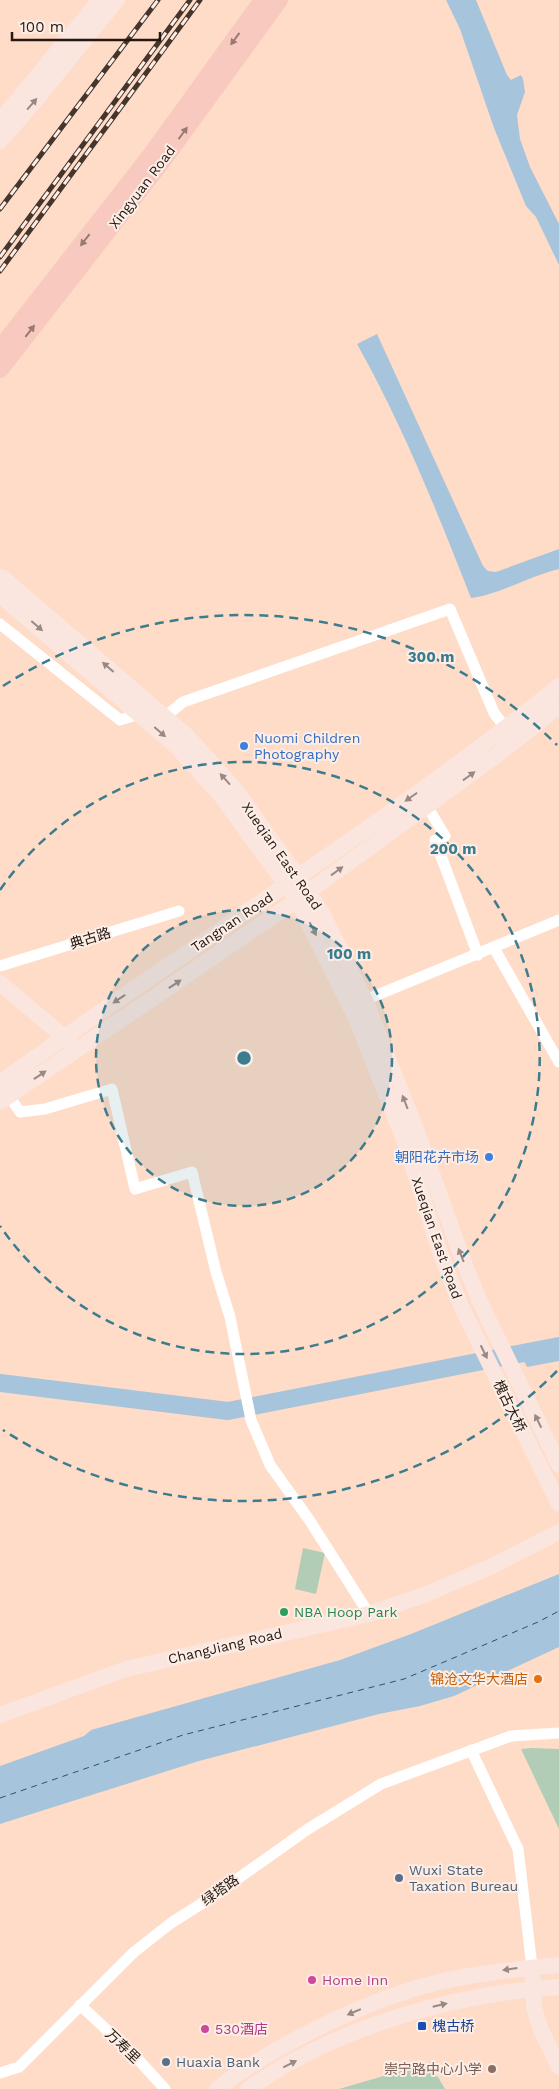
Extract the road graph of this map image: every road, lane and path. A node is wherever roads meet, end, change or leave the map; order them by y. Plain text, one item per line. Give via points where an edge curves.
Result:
1 (100, 0) edge
2 (117, 0) edge
3 (263, 0) edge
4 (279, 0) edge
5 (0, 121) edge
6 (0, 141) edge
7 (0, 349) edge
8 (0, 369) edge
9 (2, 577) dead end
10 (0, 594) edge
11 (0, 624) edge
12 (556, 699) edge
13 (139, 714) junction
14 (166, 716) junction
15 (505, 727) junction
16 (427, 806) junction
17 (299, 876) junction
18 (303, 896) junction
19 (179, 911) dead end
20 (559, 920) edge
21 (494, 948) junction
22 (478, 954) junction
23 (0, 966) edge
24 (0, 983) edge
25 (365, 1000) junction
26 (64, 1037) junction
27 (79, 1050) junction
28 (559, 1062) edge
29 (3, 1094) edge
30 (479, 1300) joint
31 (462, 1308) joint
32 (559, 1465) edge
33 (559, 1504) edge
34 (559, 1532) edge
35 (369, 1614) junction
36 (0, 1715) edge
37 (559, 1733) edge
38 (471, 1750) junction
39 (559, 1965) edge
40 (532, 1967) junction
41 (559, 1987) edge
42 (533, 1989) junction
43 (80, 2005) junction
44 (559, 2067) edge
45 (0, 2073) edge
46 (165, 2089) edge
47 (218, 2089) edge
48 (248, 2089) edge

1 - 5 main road
6 -> 2 main road
3 -> 7 main road, Xingyuan Road via 152,154
8 -> 4 main road, Xingyuan Road via 162,161
14 -> 9 main road, Xueqian East Road
10 -> 13 main road, Xueqian East Road
11 - 13 street via 120,720
12 - 15 main road, Tangnan Road
16 -> 12 main road, Tangnan Road
13 -> 18 main road, Xueqian East Road via 177,747
14 - 15 street via 183,702 450,609 494,713
17 -> 14 main road, Xueqian East Road via 234,788
15 -> 17 main road, Tangnan Road
18 -> 16 main road, Tangnan Road
16 - 22 street via 445,836 435,840
17 - 18 main road, Xueqian East Road
17 -> 26 main road, Tangnan Road
18 - 25 main road, Xueqian East Road via 322,913
27 -> 18 main road, Tangnan Road
18 -> 31 main road, Xueqian East Road via 354,1012 406,1145 440,1255
19 - 23 street, 典古路
20 - 21 street
21 - 22 street
21 - 28 street
22 - 25 street
24 - 26 main road
30 -> 25 main road, Xueqian East Road
26 - 27 main road
26 - 29 main road, Tangnan Road
29 -> 27 main road, Tangnan Road
29 - 35 street via 20,1112 45,1109 112,1089 135,1188 192,1172 230,1317 251,1420 270,1465
32 -> 30 main road, 槐古大桥
31 -> 33 main road, 槐古大桥
34 - 35 main road, ChangJiang Road via 490,1568
35 - 36 main road, ChangJiang Road via 126,1669
37 - 38 street, 绿塔路 via 511,1736
38 - 40 street via 518,1849
38 - 43 street, 绿塔路 via 381,1784 308,1829 171,1923 133,1953
39 - 40 main road
40 - 42 main road
40 -> 47 main road via 438,1982 384,2000 282,2048
41 - 42 main road
42 - 44 main road via 541,2030
48 -> 42 main road via 281,2068 375,2025 439,2005
43 - 45 street, 绿塔路 via 19,2067
43 - 46 street, 万寿里

